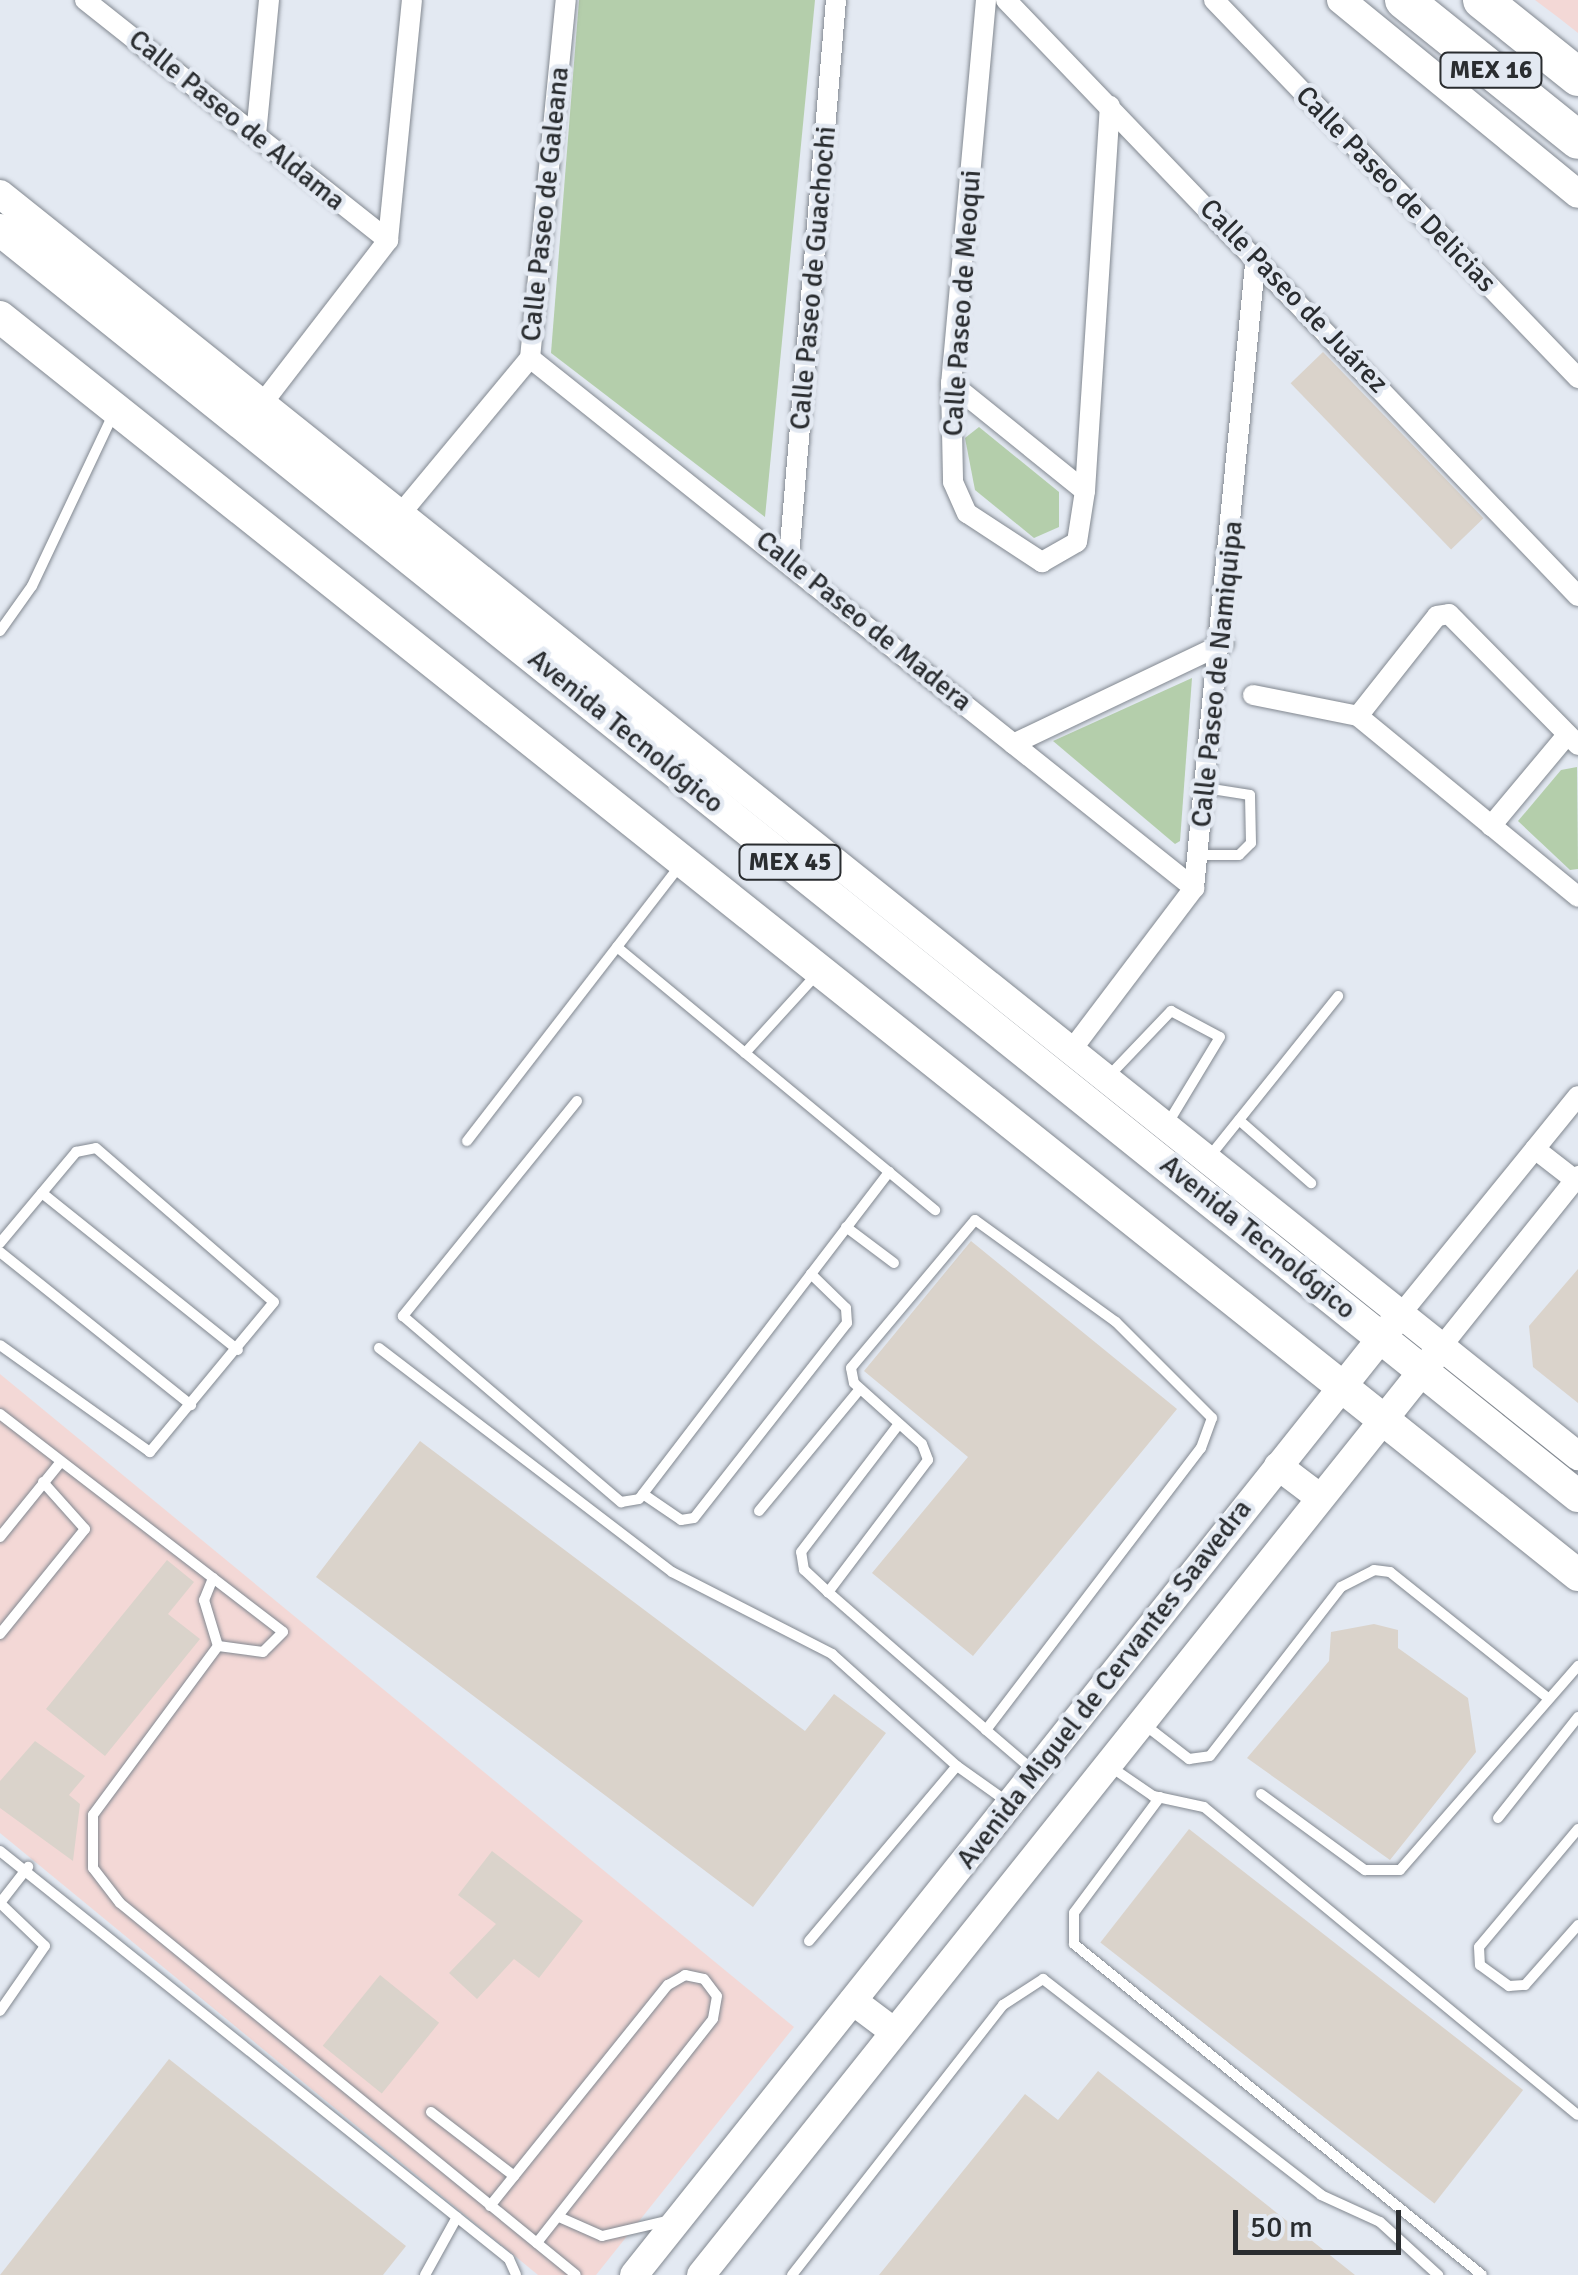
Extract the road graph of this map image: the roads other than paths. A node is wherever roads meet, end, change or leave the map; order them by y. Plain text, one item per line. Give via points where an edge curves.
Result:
1 (85, 0) edge
2 (116, 0) edge
3 (268, 0) edge
4 (412, 0) edge
5 (566, 0) edge
6 (836, 0) edge
7 (986, 0) edge
8 (1006, 0) edge
9 (1214, 0) edge
10 (1341, 0) edge
11 (1404, 0) edge
12 (1482, 0) edge
13 (114, 22) junction
14 (1578, 76) edge
15 (1110, 106) junction
16 (256, 136) junction
17 (1578, 140) edge
18 (0, 194) edge
19 (1578, 194) edge
20 (0, 230) edge
21 (388, 240) junction
22 (1256, 255) junction
23 (0, 317) edge
24 (530, 358) junction
25 (1578, 378) edge
26 (950, 384) junction
27 (116, 410) junction
28 (253, 416) junction
29 (1085, 491) junction
30 (392, 525) junction
31 (789, 557) junction
32 (1578, 596) edge
33 (0, 632) edge
34 (1223, 644) junction
35 (1253, 694) dead end
36 (1358, 716) junction
37 (1572, 740) edge
38 (1013, 744) junction
39 (1206, 788) junction
40 (1491, 826) junction
41 (1198, 855) junction
42 (683, 862) junction
43 (1194, 888) junction
44 (1578, 897) edge
45 (617, 948) junction
46 (823, 968) junction
47 (1338, 996) dead end
48 (1070, 1052) junction
49 (746, 1053) junction
50 (1105, 1080) junction
51 (1578, 1096) edge
52 (577, 1101) dead end
53 (1238, 1120) junction
54 (1164, 1128) junction
55 (467, 1140) dead end
56 (1534, 1149) junction
57 (1206, 1161) junction
58 (889, 1172) junction
59 (1576, 1178) edge
60 (1312, 1183) dead end
61 (42, 1193) junction
62 (935, 1210) dead end
63 (846, 1227) junction
64 (0, 1243) edge
65 (0, 1252) edge
66 (894, 1263) dead end
67 (811, 1274) junction
68 (1391, 1326) junction
69 (0, 1345) edge
70 (379, 1348) dead end
71 (238, 1350) junction
72 (1432, 1358) junction
73 (860, 1388) junction
74 (1340, 1388) junction
75 (191, 1406) junction
76 (0, 1414) edge
77 (1383, 1421) junction
78 (899, 1424) junction
79 (1578, 1456) edge
80 (60, 1463) junction
81 (1278, 1466) junction
82 (44, 1482) junction
83 (643, 1494) junction
84 (1320, 1496) junction
85 (1578, 1496) edge
86 (759, 1511) dead end
87 (0, 1537) edge
88 (1578, 1575) edge
89 (214, 1578) junction
90 (828, 1592) junction
91 (0, 1634) edge
92 (218, 1646) junction
93 (1578, 1666) edge
94 (1549, 1699) junction
95 (1578, 1717) edge
96 (1140, 1722) junction
97 (986, 1730) junction
98 (1106, 1764) junction
99 (957, 1766) junction
100 (1035, 1772) junction
101 (1261, 1794) dead end
102 (1160, 1797) junction
103 (1010, 1804) junction
104 (1498, 1818) dead end
105 (1578, 1829) edge
106 (0, 1850) edge
107 (28, 1868) junction
108 (0, 1903) edge
109 (1578, 1925) edge
110 (809, 1940) dead end
111 (853, 2001) junction
112 (0, 2011) edge
113 (893, 2031) junction
114 (431, 2112) dead end
115 (1578, 2116) edge
116 (514, 2176) junction
117 (490, 2206) junction
118 (559, 2216) junction
119 (457, 2217) junction
120 (680, 2217) junction
121 (537, 2244) junction
122 (425, 2275) edge
123 (516, 2275) edge
124 (576, 2275) edge
125 (634, 2275) edge
126 (701, 2275) edge
127 (792, 2275) edge
128 (1438, 2275) edge
129 (1482, 2275) edge

1 - 13 street, Calle Paseo de Aldama
2 - 13 street
3 - 16 street
4 - 21 street
5 - 24 street, Calle Paseo de Galeana
6 - 31 street, Calle Paseo de Guachochi
7 - 26 street, Calle Paseo de Meoqui
8 - 15 street, Calle Paseo de Juárez
9 - 25 street, Calle Paseo de Delicias
10 - 19 street
11 - 17 highway, MEX 16
12 - 14 highway, MEX 16
13 - 16 street, Calle Paseo de Aldama
15 - 22 street, Calle Paseo de Juárez
15 - 29 street, Calle Paseo de Meoqui
16 - 21 street, Calle Paseo de Aldama
18 - 28 street
20 - 28 main road, Avenida Tecnológico / MEX 45
21 - 28 street
22 - 32 street, Calle Paseo de Juárez
22 - 34 street, Calle Paseo de Namiquipa
23 - 27 main road, MEX 45
24 - 30 street, Calle Paseo de Galeana
24 - 31 street, Calle Paseo de Madera
26 - 29 street
26 - 29 street, Calle Paseo de Meoqui via 953,482 966,513 1032,560 1053,560 1077,542
27 - 33 lane via 32,586
27 - 42 main road, MEX 45
28 - 30 main road, Avenida Tecnológico / MEX 45
30 - 48 street
30 - 68 main road, Avenida Tecnológico / MEX 45
31 - 38 street, Calle Paseo de Madera
34 - 38 street
34 - 39 street, Calle Paseo de Namiquipa
35 - 36 street
36 - 37 street via 1437,616 1449,614
36 - 40 street
37 - 40 street
38 - 43 street, Calle Paseo de Madera
39 - 41 street, Calle Paseo de Namiquipa
39 - 41 lane via 1250,796 1252,843 1239,855
40 - 44 street
41 - 43 street, Calle Paseo de Namiquipa
42 - 45 lane
42 - 46 main road, MEX 45
43 - 48 street
45 - 49 lane
45 - 55 lane
46 - 49 lane
46 - 74 main road, MEX 45
47 - 53 lane
48 - 50 street
49 - 58 lane
50 - 54 street
50 - 54 lane via 1170,1010 1220,1037 1220,1049
51 - 56 street, Avenida Miguel de Cervantes Saavedra
52 - 83 lane via 404,1316 621,1502
53 - 57 lane
53 - 60 lane
54 - 57 street
56 - 59 street
56 - 68 street, Avenida Miguel de Cervantes Saavedra
57 - 68 street
58 - 62 lane
58 - 63 lane
59 - 72 street, Avenida Miguel de Cervantes Saavedra
61 - 64 lane
61 - 71 lane
61 - 71 lane via 76,1152 96,1148 268,1290 272,1309
63 - 66 lane
63 - 67 lane
65 - 75 lane
67 - 83 lane
67 - 83 lane via 846,1308 847,1323 694,1518 681,1520
68 - 72 main road, Avenida Tecnológico / MEX 45
68 - 74 street, Avenida Miguel de Cervantes Saavedra
69 - 75 lane via 137,1451 154,1450
70 - 99 lane via 672,1572 832,1654
71 - 75 lane
72 - 77 street, Avenida Miguel de Cervantes Saavedra
72 - 79 street
72 - 85 main road, Avenida Tecnológico / MEX 45
73 - 78 lane
73 - 86 lane
73 - 97 lane via 854,1364 968,1224 983,1220 1116,1322 1212,1418 1201,1448
74 - 77 main road, MEX 45
74 - 81 street, Avenida Miguel de Cervantes Saavedra
76 - 80 lane
77 - 84 street, Avenida Miguel de Cervantes Saavedra
77 - 88 main road, MEX 45
78 - 90 lane via 928,1460
78 - 90 lane via 801,1552 804,1570
80 - 82 lane
80 - 89 lane
81 - 84 street
81 - 100 street, Avenida Miguel de Cervantes Saavedra
82 - 87 lane
82 - 91 lane via 85,1529
84 - 96 street, Avenida Miguel de Cervantes Saavedra
89 - 92 lane via 205,1608
89 - 92 lane via 282,1632 263,1652
90 - 97 lane
92 - 117 lane via 92,1815 92,1868 120,1903
93 - 94 lane
94 - 96 lane via 1390,1572 1374,1570 1341,1587 1210,1756 1190,1759
94 - 101 lane via 1389,1874 1365,1870
95 - 104 lane
96 - 98 street, Avenida Miguel de Cervantes Saavedra
97 - 100 lane
98 - 102 lane
98 - 113 street, Avenida Miguel de Cervantes Saavedra
99 - 103 lane
99 - 110 lane
100 - 103 street, Avenida Miguel de Cervantes Saavedra
102 - 115 lane via 1204,1806
102 - 129 lane via 1074,1913 1074,1944
103 - 111 street, Avenida Miguel de Cervantes Saavedra
105 - 109 lane via 1479,1948 1480,1965 1509,1986 1526,1986
106 - 107 lane
107 - 108 lane
107 - 119 lane
108 - 112 lane via 45,1946
111 - 113 street
111 - 120 street, Avenida Miguel de Cervantes Saavedra
113 - 126 street, Avenida Miguel de Cervantes Saavedra
114 - 116 lane
116 - 117 lane
116 - 118 lane via 668,1984 685,1975 704,1979 718,1996 713,2019
117 - 121 lane
118 - 120 lane via 602,2236
118 - 121 lane
119 - 122 lane
119 - 123 lane
120 - 125 street, Avenida Miguel de Cervantes Saavedra
121 - 124 lane
127 - 128 lane via 1004,2006 1043,1979 1321,2195 1380,2222

